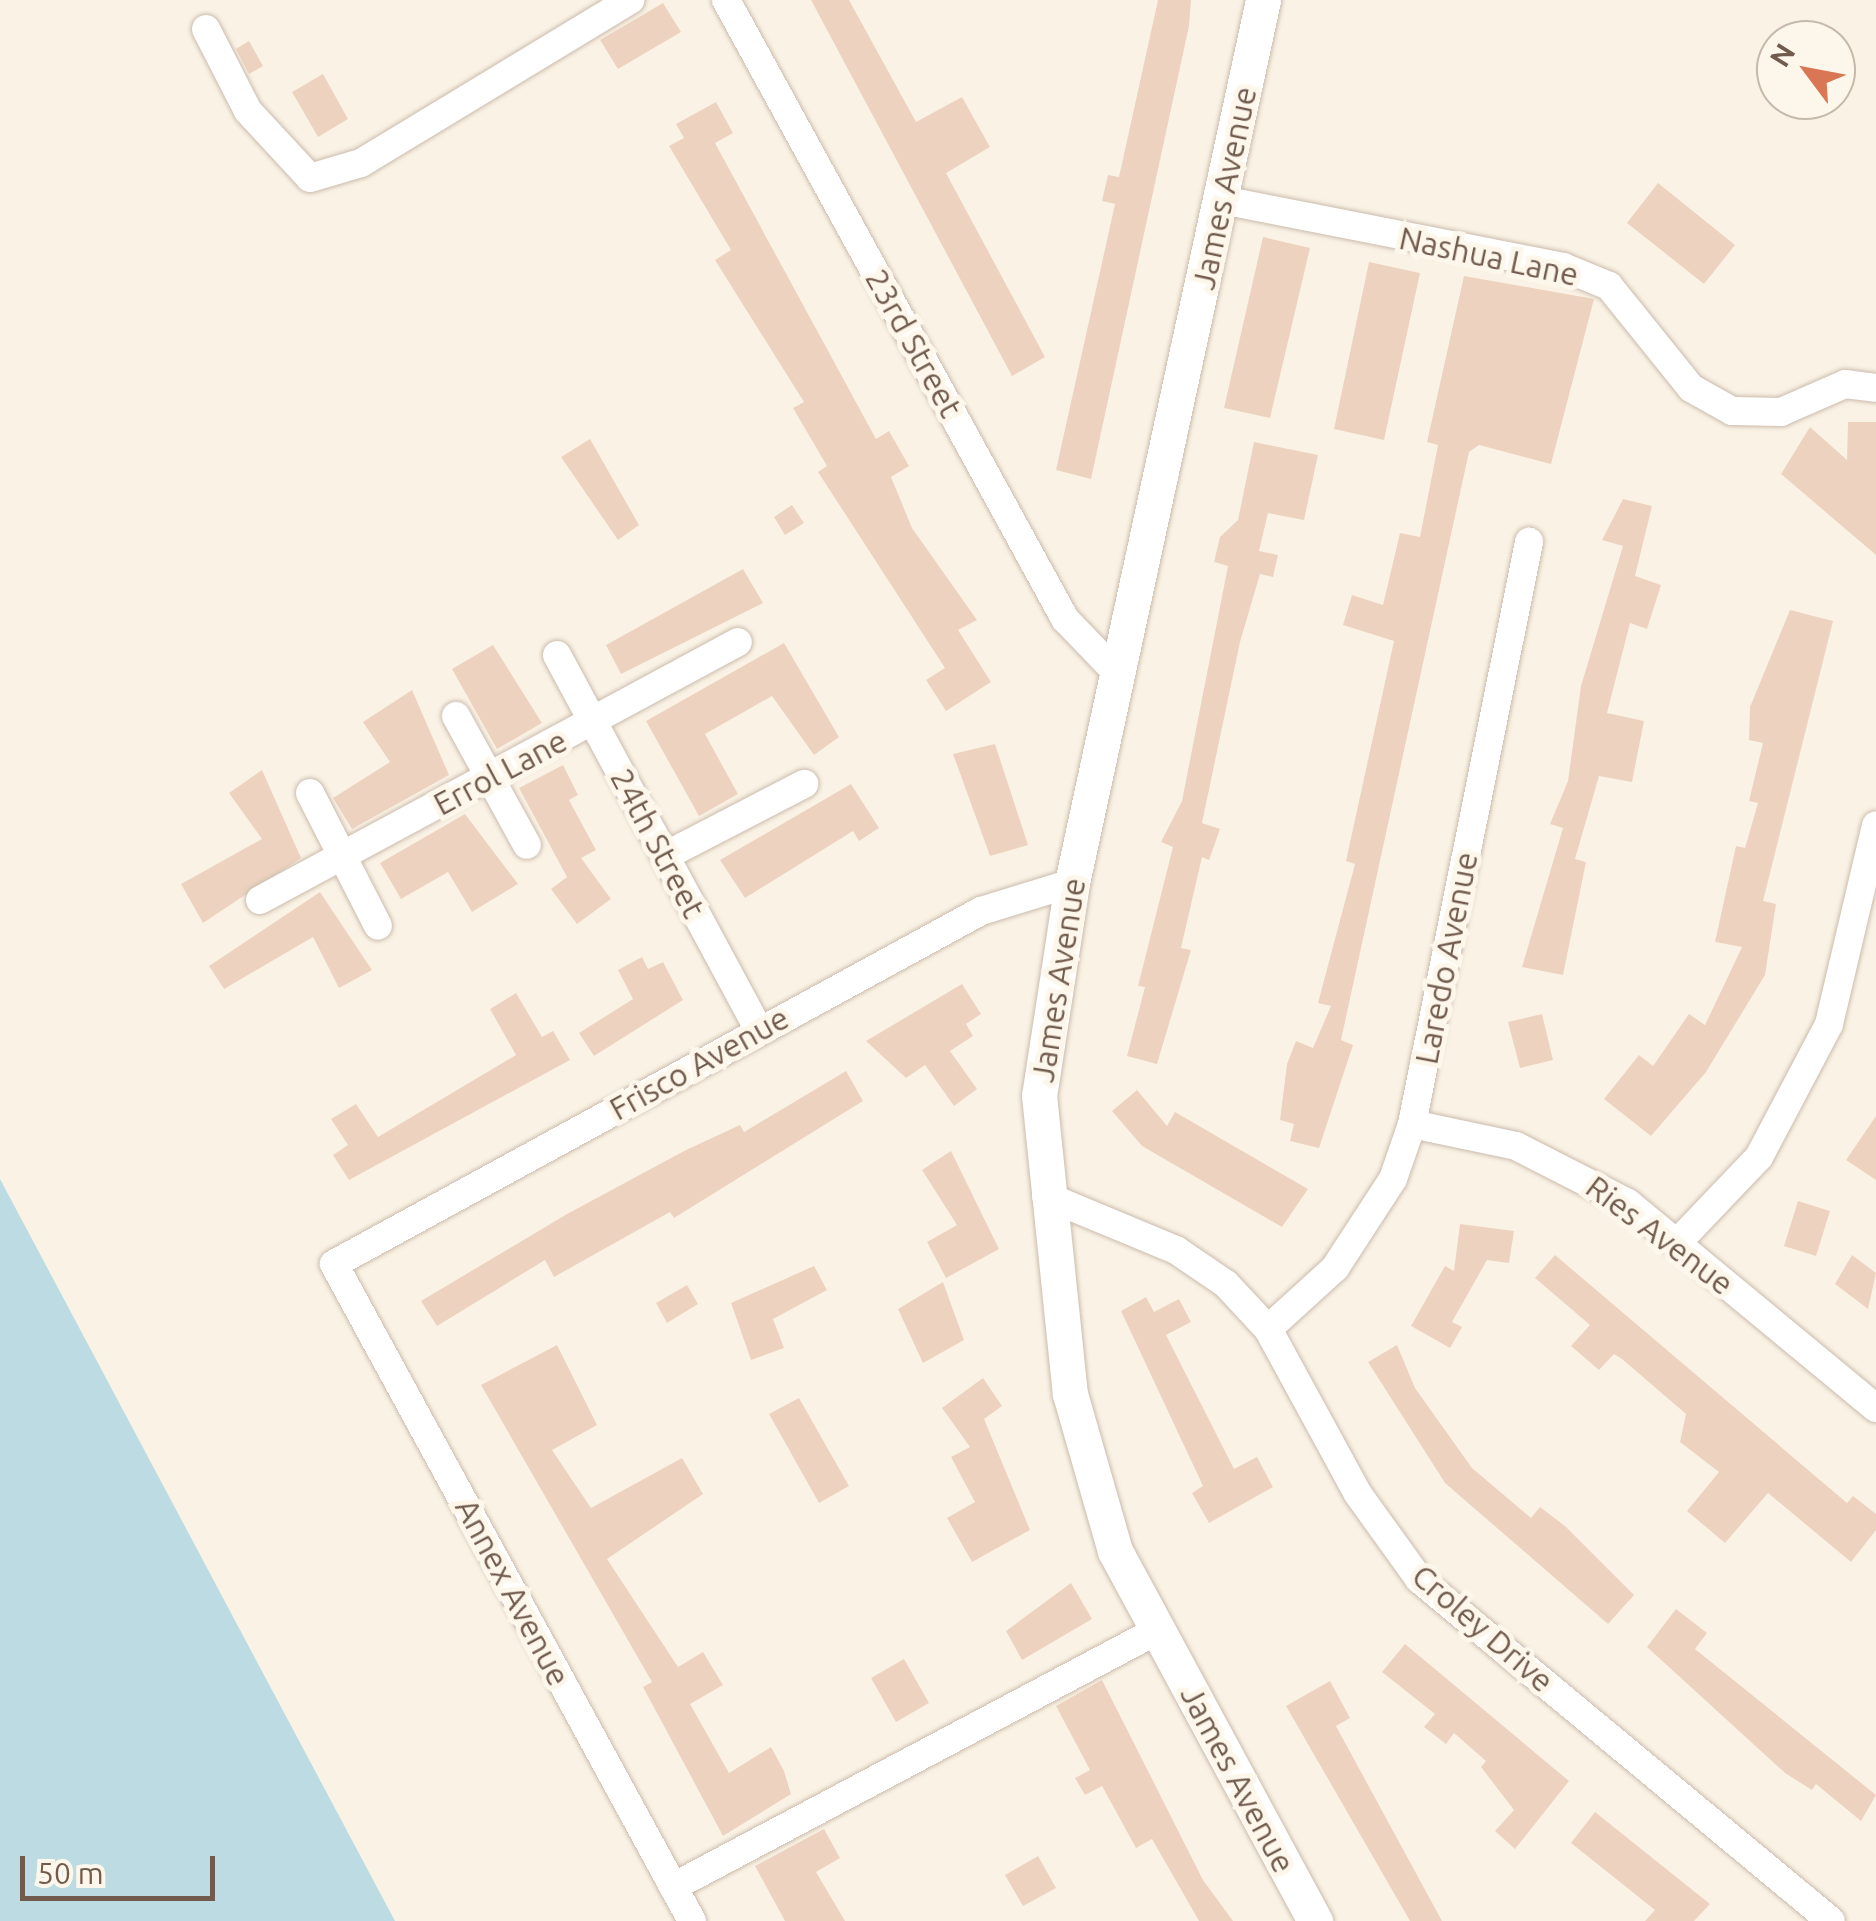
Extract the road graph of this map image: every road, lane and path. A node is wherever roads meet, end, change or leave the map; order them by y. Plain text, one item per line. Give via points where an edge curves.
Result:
1 (630, 0) edge
2 (726, 0) edge
3 (1262, 0) edge
4 (206, 29) dead end
5 (1222, 200) junction
6 (1876, 388) edge
7 (1529, 542) dead end
8 (738, 642) dead end
9 (557, 655) dead end
10 (1118, 674) junction
11 (456, 716) dead end
12 (593, 722) junction
13 (490, 777) junction
14 (804, 784) dead end
15 (310, 793) dead end
16 (1876, 825) edge
17 (527, 844) dead end
18 (342, 856) junction
19 (665, 856) junction
20 (1072, 883) junction
21 (260, 900) dead end
22 (378, 926) dead end
23 (1864, 939) edge
24 (760, 1030) junction
25 (1412, 1124) junction
26 (1046, 1196) junction
27 (1677, 1243) junction
28 (334, 1264) joint
29 (1268, 1329) junction
30 (1876, 1408) edge
31 (1158, 1630) junction
32 (673, 1887) junction
33 (692, 1921) edge
34 (1316, 1921) edge
35 (1831, 1921) edge

1 - 4 street via 361,163 310,178 248,111
2 - 10 street, 23rd Street via 1065,619
3 - 5 street, James Avenue
5 - 6 street, Nashua Lane via 1563,268 1609,286 1692,388 1732,411 1781,412 1845,384
5 - 10 street, James Avenue
7 - 25 street, Laredo Avenue
8 - 12 street, Errol Lane
9 - 12 street, 24th Street
10 - 20 street, James Avenue
11 - 13 street
12 - 13 street, Errol Lane
12 - 19 street, 24th Street
13 - 17 street
13 - 18 street, Errol Lane
14 - 19 street
15 - 18 street
16 - 23 street
18 - 21 street, Errol Lane
18 - 22 street
19 - 24 street, 24th Street
20 - 24 street, Frisco Avenue via 981,911
20 - 26 street, James Avenue via 1039,1095
23 - 27 street via 1829,1024 1759,1157
24 - 28 street, Frisco Avenue
25 - 27 street, Ries Avenue via 1516,1146 1581,1174
25 - 29 street, Laredo Avenue via 1393,1179 1335,1268
26 - 29 street, Croley Drive via 1176,1250
26 - 31 street, James Avenue via 1066,1298 1070,1394 1115,1551
27 - 30 street, Ries Avenue
28 - 32 street, Annex Avenue
29 - 35 street, Croley Drive via 1358,1494 1420,1579
31 - 32 street
31 - 34 street, James Avenue
32 - 33 street, Annex Avenue

